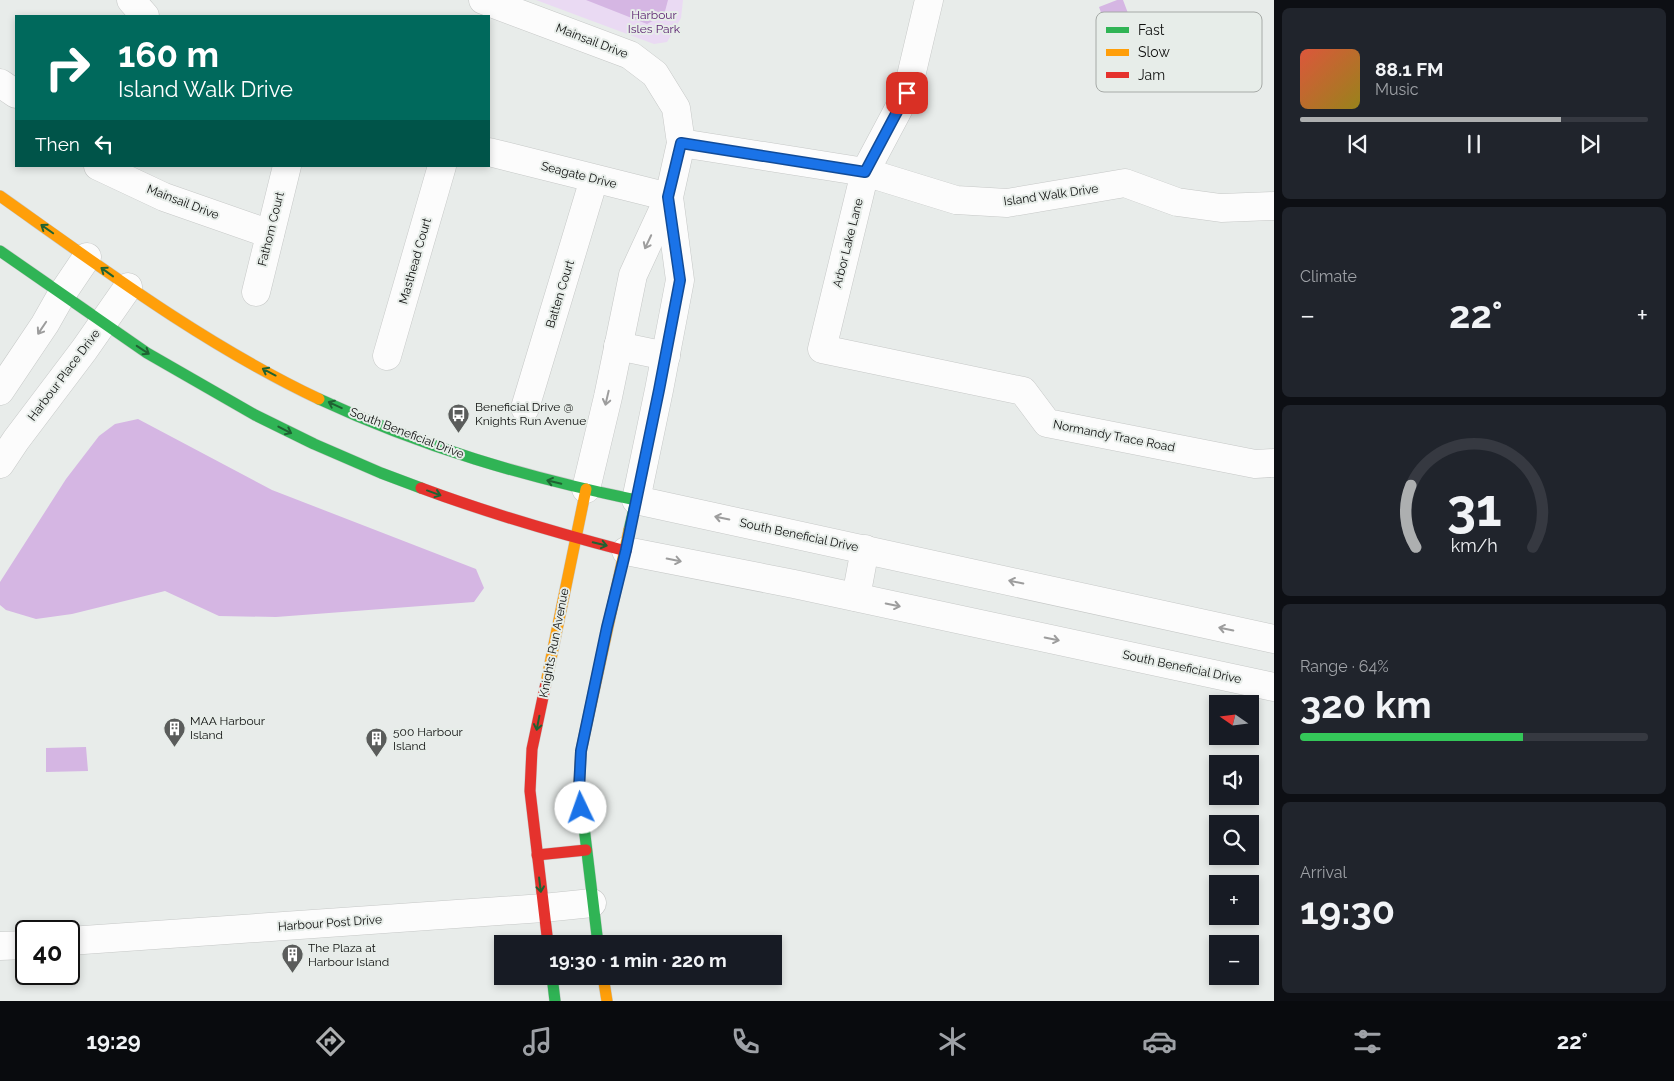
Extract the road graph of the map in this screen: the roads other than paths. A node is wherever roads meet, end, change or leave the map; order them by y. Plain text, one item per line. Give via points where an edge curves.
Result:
1 (131, 0) edge
2 (483, 0) edge
3 (930, 0) edge
4 (144, 15) edge
5 (0, 82) edge
6 (15, 93) edge
7 (681, 143) junction
8 (490, 152) edge
9 (100, 167) edge
10 (286, 167) edge
11 (442, 167) edge
12 (865, 172) junction
13 (594, 179) junction
14 (0, 196) edge
15 (668, 197) junction
16 (1274, 206) edge
17 (270, 234) junction
18 (0, 251) edge
19 (87, 258) junction
20 (128, 287) junction
21 (256, 292) dead end
22 (62, 294) junction
23 (103, 323) junction
24 (618, 346) junction
25 (822, 349) joint
26 (387, 356) dead end
27 (666, 356) junction
28 (0, 391) edge
29 (525, 408) dead end
30 (1274, 463) edge
31 (0, 464) edge
32 (586, 489) junction
33 (636, 500) junction
34 (575, 538) junction
35 (866, 549) junction
36 (626, 550) junction
37 (856, 597) junction
38 (1274, 639) edge
39 (1274, 687) edge
40 (586, 850) junction
41 (537, 855) junction
42 (592, 903) junction
43 (543, 908) junction
44 (547, 935) edge
45 (597, 935) edge
46 (80, 941) edge
47 (15, 945) edge
48 (0, 946) edge
49 (553, 985) edge
50 (604, 985) edge
51 (555, 1001) edge
52 (607, 1001) edge

1 - 4 street
2 - 7 street, Mainsail Drive via 630,55 655,74 676,108
3 - 12 street, Arbor Lake Lane via 907,93
5 - 6 street
7 - 12 street, Island Walk Drive
7 - 15 street, Knights Run Avenue
8 - 13 street, Seagate Drive
9 - 17 street, Mainsail Drive via 164,197
10 - 17 street, Fathom Court
11 - 26 street, Masthead Court
12 - 16 street, Island Walk Drive via 956,200 1008,203 1125,183 1177,202 1221,208
12 - 25 street, Arbor Lake Lane
13 - 15 street, Seagate Drive
13 - 29 street, Batten Court
19 -> 14 street, South Beneficial Drive
15 -> 24 street, Knights Run Avenue via 633,275
15 - 27 street, Knights Run Avenue via 680,280
17 - 21 street, Fathom Court
18 - 22 street, South Beneficial Drive
20 -> 19 street, South Beneficial Drive
19 - 22 street
20 - 23 street, Harbour Place Drive
32 -> 20 street, South Beneficial Drive via 488,464 368,420 234,354
22 - 23 street, South Beneficial Drive
22 -> 28 street
23 - 31 street, Harbour Place Drive
23 -> 34 street, South Beneficial Drive via 186,377 314,444 448,498
24 - 27 street
24 -> 32 street, Knights Run Avenue
25 - 30 street, Normandy Trace Road via 1023,391 1047,423 1255,464
27 - 33 street, Knights Run Avenue
32 - 33 street, South Beneficial Drive
32 - 34 street, Knights Run Avenue
35 -> 33 street, South Beneficial Drive
33 - 36 street, Knights Run Avenue
34 -> 36 street, South Beneficial Drive
34 -> 41 street, Knights Run Avenue via 532,749 530,791
35 - 37 street, South Beneficial Drive
38 -> 35 street, South Beneficial Drive
36 -> 37 street, South Beneficial Drive
36 - 40 street, Knights Run Avenue via 581,751 579,790
37 -> 39 street, South Beneficial Drive
40 - 41 street
40 - 42 street, Knights Run Avenue
41 -> 43 street, Knights Run Avenue
42 - 43 street, Harbour Post Drive
42 - 45 street, Knights Run Avenue
43 - 44 street, Knights Run Avenue
43 - 46 street, Harbour Post Drive
47 - 48 street
49 - 51 street
50 - 52 street

